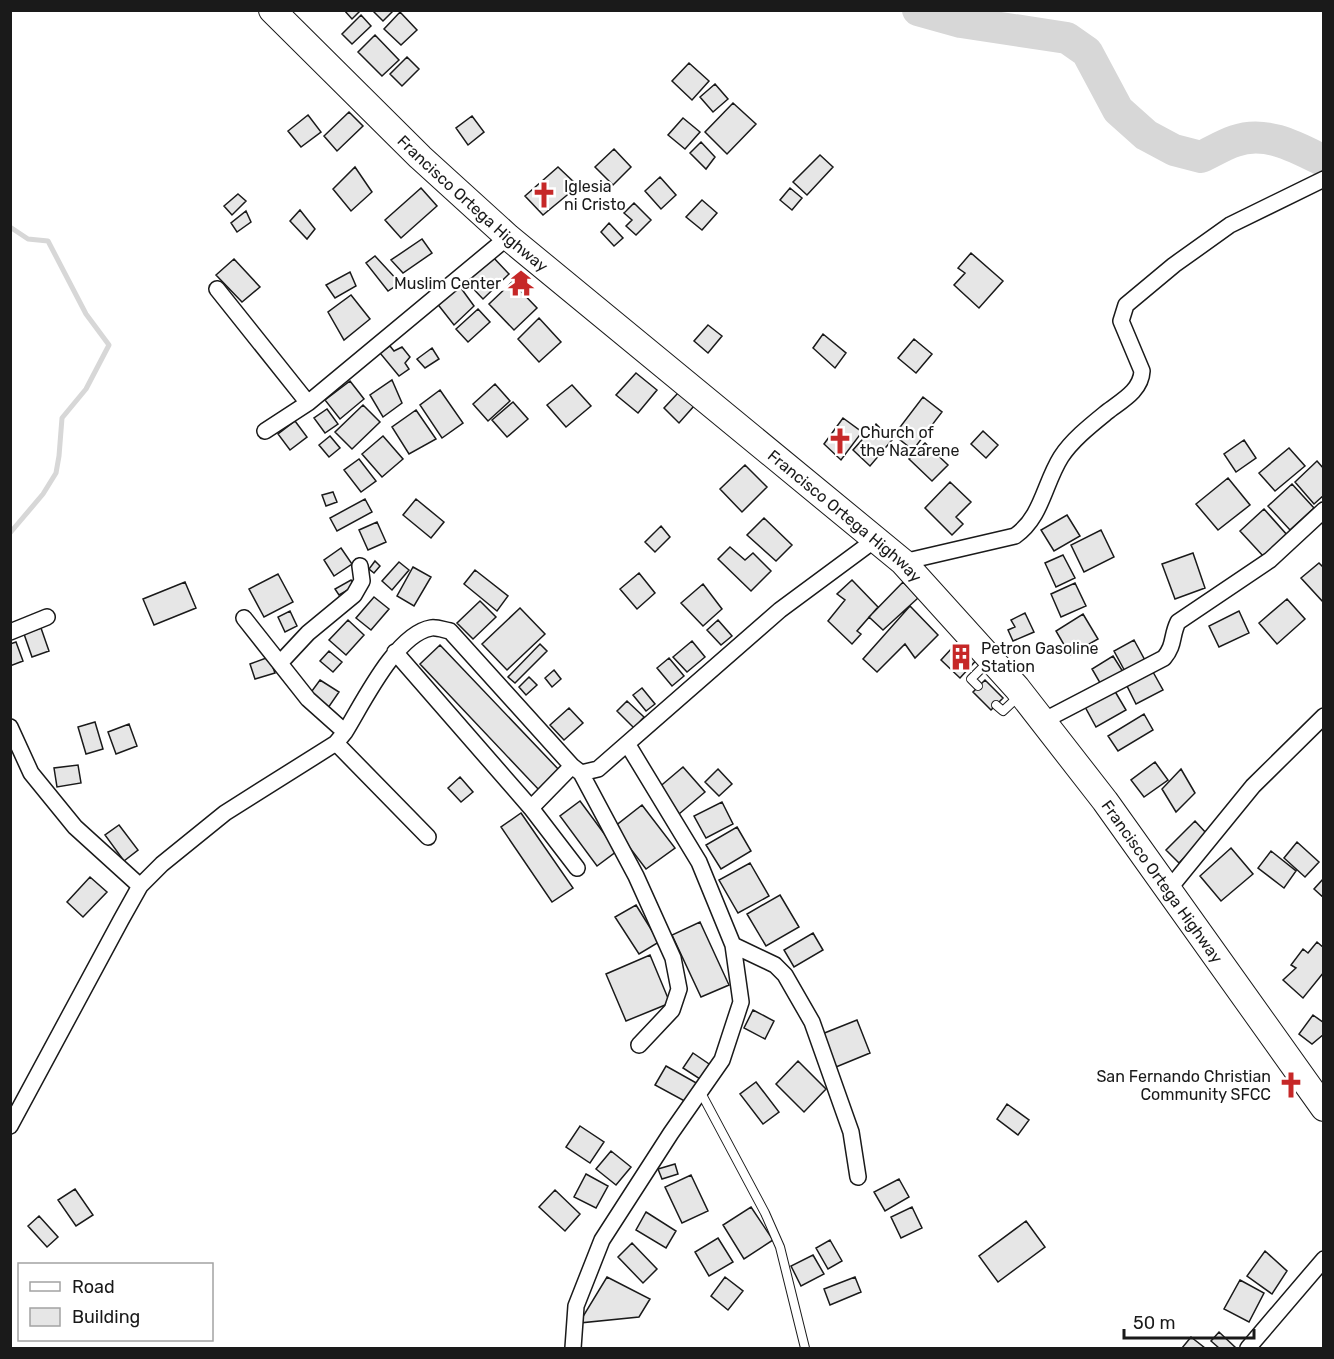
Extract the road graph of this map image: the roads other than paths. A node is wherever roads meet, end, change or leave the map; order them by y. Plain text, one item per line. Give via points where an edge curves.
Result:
1 (272, 10) edge
2 (1323, 179) edge
3 (508, 237) junction
4 (217, 289) dead end
5 (308, 403) junction
6 (265, 431) dead end
7 (1323, 510) edge
8 (876, 539) junction
9 (903, 562) junction
10 (360, 566) dead end
11 (48, 616) dead end
12 (244, 618) dead end
13 (10, 632) edge
14 (395, 652) junction
15 (991, 659) junction
16 (280, 663) junction
17 (978, 686) dead end
18 (1021, 693) junction
19 (996, 705) dead end
20 (1323, 716) edge
21 (1043, 721) junction
22 (10, 727) edge
23 (341, 737) junction
24 (628, 745) junction
25 (577, 769) junction
26 (531, 808) junction
27 (428, 837) dead end
28 (577, 868) dead end
29 (140, 886) junction
30 (1169, 888) junction
31 (733, 945) junction
32 (639, 1045) dead end
33 (700, 1091) junction
34 (1323, 1108) edge
35 (10, 1126) edge
36 (858, 1177) dead end
37 (1323, 1259) edge
38 (573, 1348) edge
39 (805, 1348) edge
40 (1248, 1348) edge

1 - 3 main road, Francisco Ortega Highway via 420,157
2 - 9 street via 1230,225 1126,305 1121,321 1142,378 1132,393 1089,427 1061,457 1024,530 1015,536
3 - 5 street
3 - 8 main road, Francisco Ortega Highway
4 - 5 street
5 - 6 street
7 - 21 street via 1270,560 1179,622 1173,646 1164,658
8 - 9 main road, Francisco Ortega Highway
8 - 24 street via 780,610
9 - 15 main road, Francisco Ortega Highway
10 - 16 street via 362,581 354,595
11 - 13 street
12 - 16 street
14 - 23 street
14 - 25 street via 418,633 433,627 450,631
14 - 26 street
15 - 17 lane via 971,679
15 - 18 main road, Francisco Ortega Highway
16 - 23 street
18 - 19 lane via 1003,711
18 - 21 main road, Francisco Ortega Highway
20 - 30 street via 1253,786
21 - 30 main road, Francisco Ortega Highway
22 - 29 street via 31,773 75,827
23 - 27 street
23 - 29 street via 225,813
24 - 25 street via 598,768
24 - 31 street via 699,862
25 - 26 street
25 - 32 street via 636,876 673,958 679,989 672,1010
26 - 28 street
29 - 35 street
30 - 34 main road, Francisco Ortega Highway
31 - 33 street via 741,1002 722,1060
31 - 36 street via 776,965 812,1022 851,1132
33 - 38 street via 602,1240 576,1306
33 - 39 lane via 780,1247
37 - 40 street

